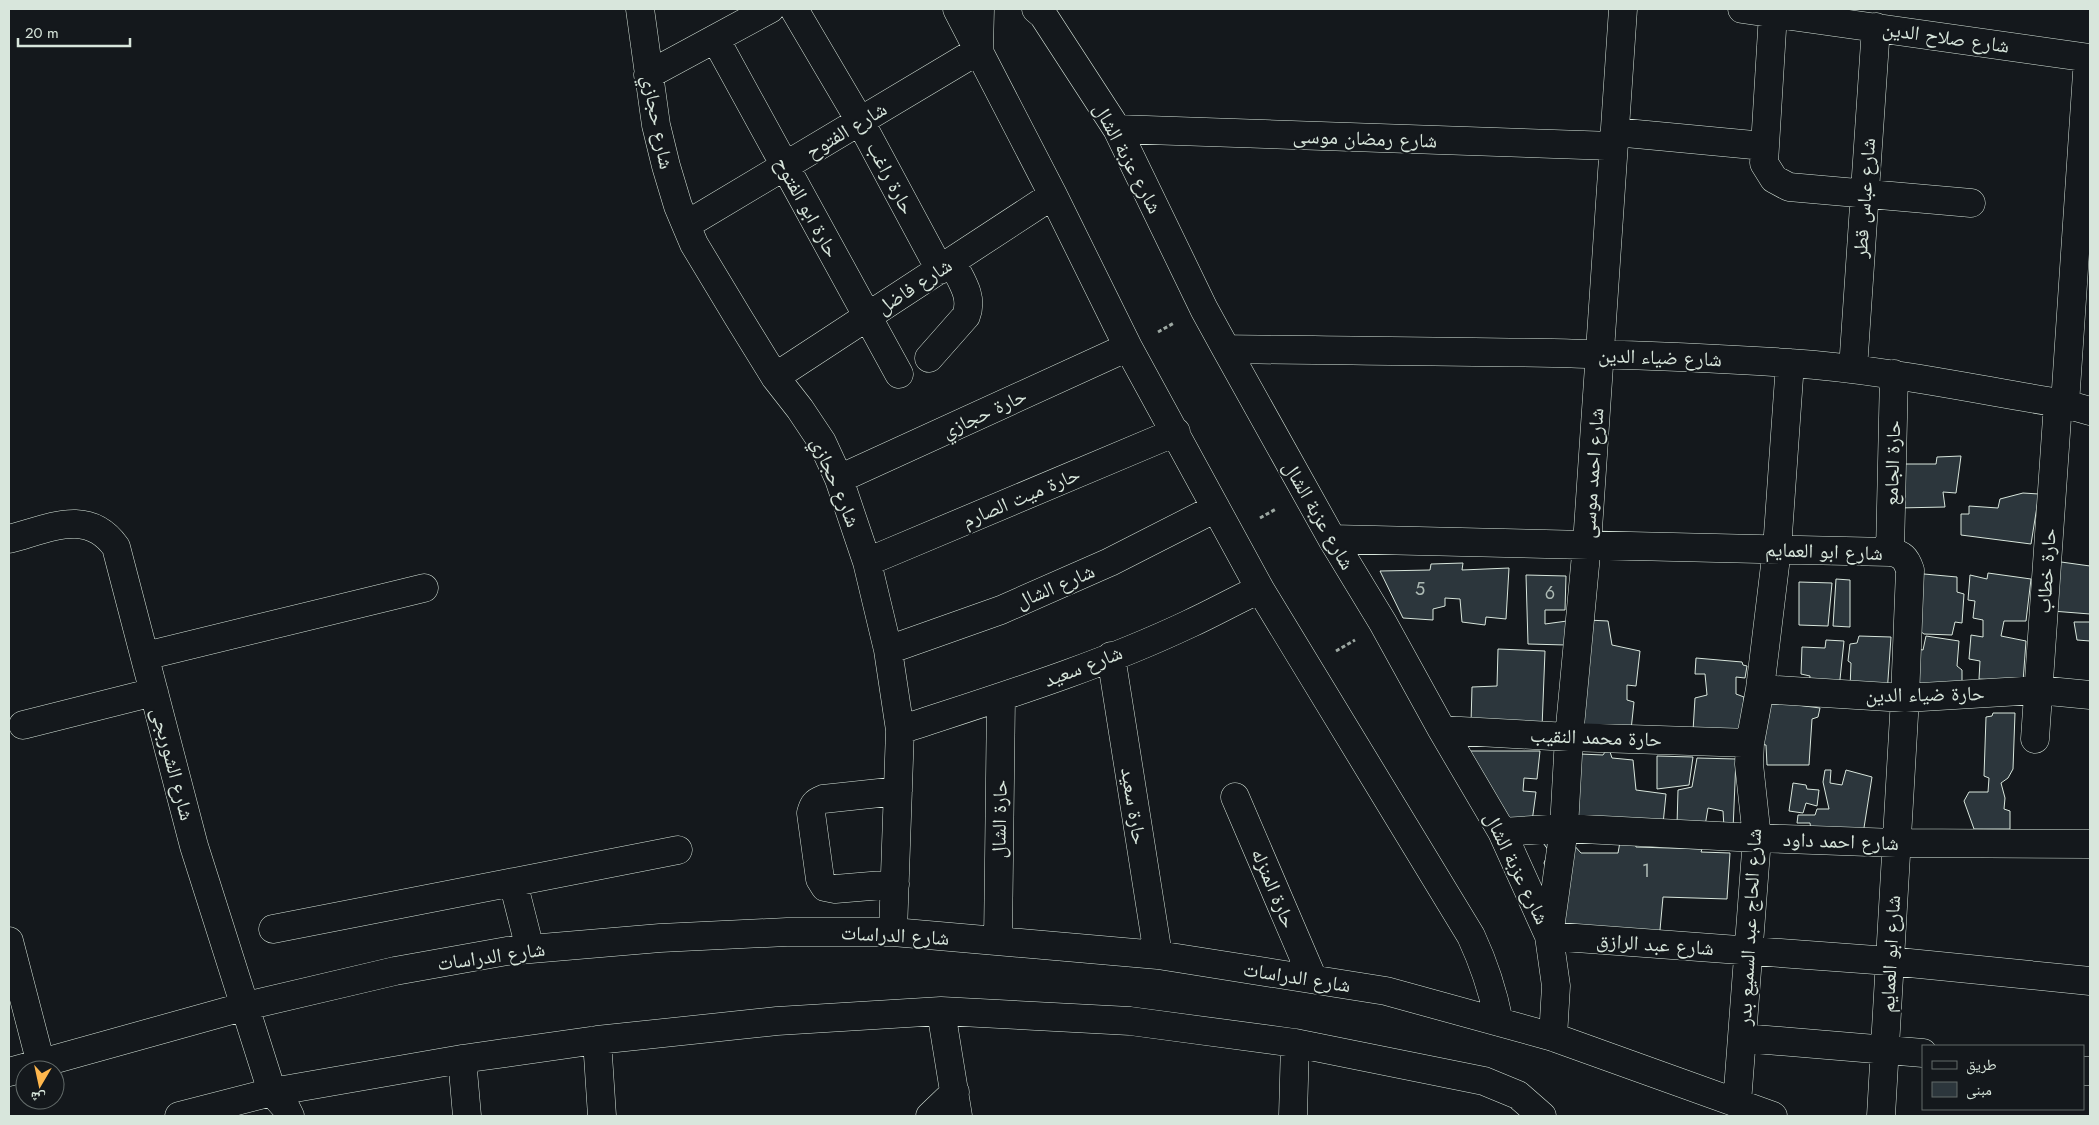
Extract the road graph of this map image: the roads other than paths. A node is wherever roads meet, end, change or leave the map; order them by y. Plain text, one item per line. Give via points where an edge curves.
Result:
1 (640, 9) edge
2 (770, 9) edge
3 (794, 9) edge
4 (957, 9) edge
5 (980, 9) edge
6 (1036, 9) edge
7 (1623, 9) edge
8 (1742, 9) edge
9 (1773, 13) junction
10 (1876, 27) junction
11 (716, 40) junction
12 (979, 50) junction
13 (2089, 58) edge
14 (648, 75) junction
15 (860, 121) junction
16 (1117, 129) junction
17 (1614, 139) junction
18 (1764, 146) junction
19 (785, 166) junction
20 (1864, 194) junction
21 (1053, 195) junction
22 (1971, 203) dead end
23 (686, 225) junction
24 (946, 266) junction
25 (868, 316) junction
26 (1128, 347) junction
27 (1226, 349) junction
28 (1600, 354) junction
29 (929, 358) dead end
30 (1790, 363) junction
31 (1853, 369) junction
32 (899, 374) dead end
33 (1894, 374) junction
34 (775, 377) junction
35 (2071, 406) edge
36 (1176, 432) junction
37 (839, 479) junction
38 (1216, 508) junction
39 (9, 539) edge
40 (1332, 539) junction
41 (1587, 544) junction
42 (1777, 549) junction
43 (1890, 552) junction
44 (867, 562) junction
45 (424, 588) dead end
46 (1260, 588) junction
47 (888, 650) junction
48 (145, 656) junction
49 (1111, 656) junction
50 (1760, 689) junction
51 (2038, 690) junction
52 (154, 692) junction
53 (2090, 695) edge
54 (1001, 697) junction
55 (1905, 698) junction
56 (23, 725) dead end
57 (900, 730) junction
58 (1442, 730) junction
59 (1569, 737) junction
60 (2035, 739) dead end
61 (1750, 743) junction
62 (898, 791) junction
63 (1235, 796) dead end
64 (1564, 828) junction
65 (1502, 832) junction
66 (1758, 838) junction
67 (1896, 843) junction
68 (2090, 844) edge
69 (678, 850) dead end
70 (514, 882) junction
71 (895, 884) junction
72 (273, 929) dead end
73 (893, 932) junction
74 (1549, 936) junction
75 (9, 941) edge
76 (998, 941) junction
77 (530, 949) junction
78 (1749, 951) junction
79 (1158, 955) junction
80 (1889, 961) junction
81 (1313, 979) junction
82 (2090, 981) edge
83 (246, 1006) junction
84 (940, 1011) junction
85 (1499, 1022) junction
86 (1553, 1037) junction
87 (1743, 1038) junction
88 (597, 1040) junction
89 (1295, 1043) junction
90 (1884, 1049) junction
91 (1922, 1053) edge
92 (462, 1059) junction
93 (41, 1060) edge
94 (56, 1060) edge
95 (272, 1092) junction
96 (1737, 1103) junction
97 (957, 1104) edge
98 (179, 1116) edge
99 (290, 1116) edge
100 (467, 1116) edge
101 (602, 1116) edge
102 (930, 1116) edge
103 (1293, 1116) edge
104 (1542, 1116) edge
105 (1773, 1116) edge
106 (1881, 1116) edge

1 - 14 street, شارع حجازي
2 - 11 street
3 - 15 street, حارة راغب
4 - 12 street
5 - 12 street
6 - 16 street, شارع عزبة الشال
7 - 17 street, شارع احمد موسى
8 - 9 street, شارع صلاح الدين
9 - 10 street, شارع صلاح الدين
9 - 18 street
10 - 13 street, شارع صلاح الدين
10 - 20 street, شارع عباس قطر
11 - 14 street
11 - 19 street, حارة ابو الفتوح
12 - 15 street, شارع الفتوح
12 - 21 street
13 - 35 street, حارة خطاب
14 - 23 street, شارع حجازي via 666,166
15 - 19 street, شارع الفتوح
15 - 24 street, حارة راغب
16 - 17 street, شارع رمضان موسى
16 - 27 street, شارع عزبة الشال
17 - 18 street, شارع رمضان موسى
17 - 28 street, شارع احمد موسى
18 - 20 street via 1764,163 1774,179 1789,188
19 - 23 street, شارع الفتوح
19 - 25 street, حارة ابو الفتوح
20 - 22 street
20 - 31 street, شارع عباس قطر
21 - 24 street, شارع فاضل
21 - 26 street
23 - 34 street, شارع حجازي via 694,244
24 - 25 street, شارع فاضل
24 - 29 street, حارة راغب via 968,294 969,309
25 - 32 street, حارة ابو الفتوح
25 - 34 street, شارع فاضل
26 - 36 street
26 - 37 street, حارة حجازي
27 - 28 street, شارع ضياء الدين
27 - 40 street, شارع عزبة الشال
28 - 30 street, شارع ضياء الدين
28 - 41 street, شارع احمد موسى
30 - 31 street, شارع ضياء الدين
30 - 42 street, شارع الحاج عبد السميع بدر
31 - 33 street, شارع ضياء الدين
33 - 35 street, شارع ضياء الدين
33 - 43 street, حارة الجامع
34 - 37 street, شارع حجازي via 822,442
35 - 51 street, حارة خطاب
36 - 38 street
36 - 44 street, حارة ميت الصارم
37 - 44 street, شارع حجازي
38 - 46 street
38 - 47 street, شارع الشال via 1110,562 1001,610
39 - 48 street, شارع الشوربجى via 81,523 108,535 116,547
40 - 41 street, شارع ابو العمايم
40 - 58 street, شارع عزبة الشال
41 - 42 street, شارع ابو العمايم
41 - 59 street, شارع احمد موسى
42 - 43 street, شارع ابو العمايم
42 - 50 street, شارع الحاج عبد السميع بدر
43 - 55 street, شارع ابو العمايم via 1907,560 1910,570
44 - 47 street, شارع حجازي
45 - 48 street
46 - 49 street, شارع سعيد via 1188,625
46 - 85 street via 1471,936 1494,992
47 - 57 street, شارع حجازي
48 - 52 street, شارع الشوربجى
49 - 54 street, شارع سعيد
49 - 79 street, حارة سعيد
50 - 55 street, حارة ضياء الدين
50 - 61 street, شارع الحاج عبد السميع بدر
51 - 53 street, حارة ضياء الدين
51 - 55 street, حارة ضياء الدين
51 - 60 street, حارة خطاب
52 - 56 street
52 - 83 street, شارع الشوربجى via 194,846
54 - 57 street, شارع سعيد
54 - 76 street, حارة الشال
55 - 67 street, شارع ابو العمايم
57 - 62 street, شارع حجازي
58 - 59 street, حارة محمد النقيب
58 - 65 street, شارع عزبة الشال
59 - 61 street, حارة محمد النقيب
59 - 64 street, شارع احمد موسى
61 - 66 street, شارع الحاج عبد السميع بدر
62 - 71 street, شارع حجازي
62 - 71 street via 823,799 817,801 811,813 820,879 825,887
63 - 81 street, حارة المنزله
64 - 65 street, شارع احمد داود
64 - 66 street, شارع احمد داود
64 - 74 street, شارع احمد موسى
65 - 74 street, شارع عزبة الشال
66 - 67 street, شارع احمد داود
66 - 78 street, شارع الحاج عبد السميع بدر
67 - 68 street, شارع احمد داود
67 - 80 street, شارع ابو العمايم
69 - 70 street
70 - 72 street
70 - 77 street
71 - 73 street, شارع حجازي
73 - 76 street, شارع الدراسات
73 - 77 street, شارع الدراسات via 699,936
74 - 78 street, شارع عبد الرازق
74 - 86 street, شارع عزبة الشال via 1556,986
75 - 93 street
76 - 79 street, شارع الدراسات
77 - 83 street, شارع الدراسات via 395,971
78 - 80 street, شارع عبد الرازق
78 - 87 street, شارع الحاج عبد السميع بدر
79 - 81 street, شارع الدراسات
80 - 82 street, شارع عبد الرازق
80 - 90 street, شارع ابو العمايم
81 - 85 street, شارع الدراسات via 1386,991
83 - 94 street, شارع الدراسات
83 - 95 street, شارع الشوربجى
84 - 88 street via 777,1021
84 - 89 street via 1130,1021
84 - 97 street
85 - 86 street, شارع الدراسات
86 - 96 street, شارع الدراسات
87 - 90 street
87 - 96 street, شارع الحاج عبد السميع بدر
88 - 92 street
88 - 101 street
89 - 103 street
89 - 104 street via 1484,1081 1518,1095
90 - 91 street
90 - 106 street, شارع ابو العمايم
92 - 95 street
92 - 100 street
95 - 98 street
95 - 99 street
96 - 105 street, شارع الدراسات
97 - 102 street

